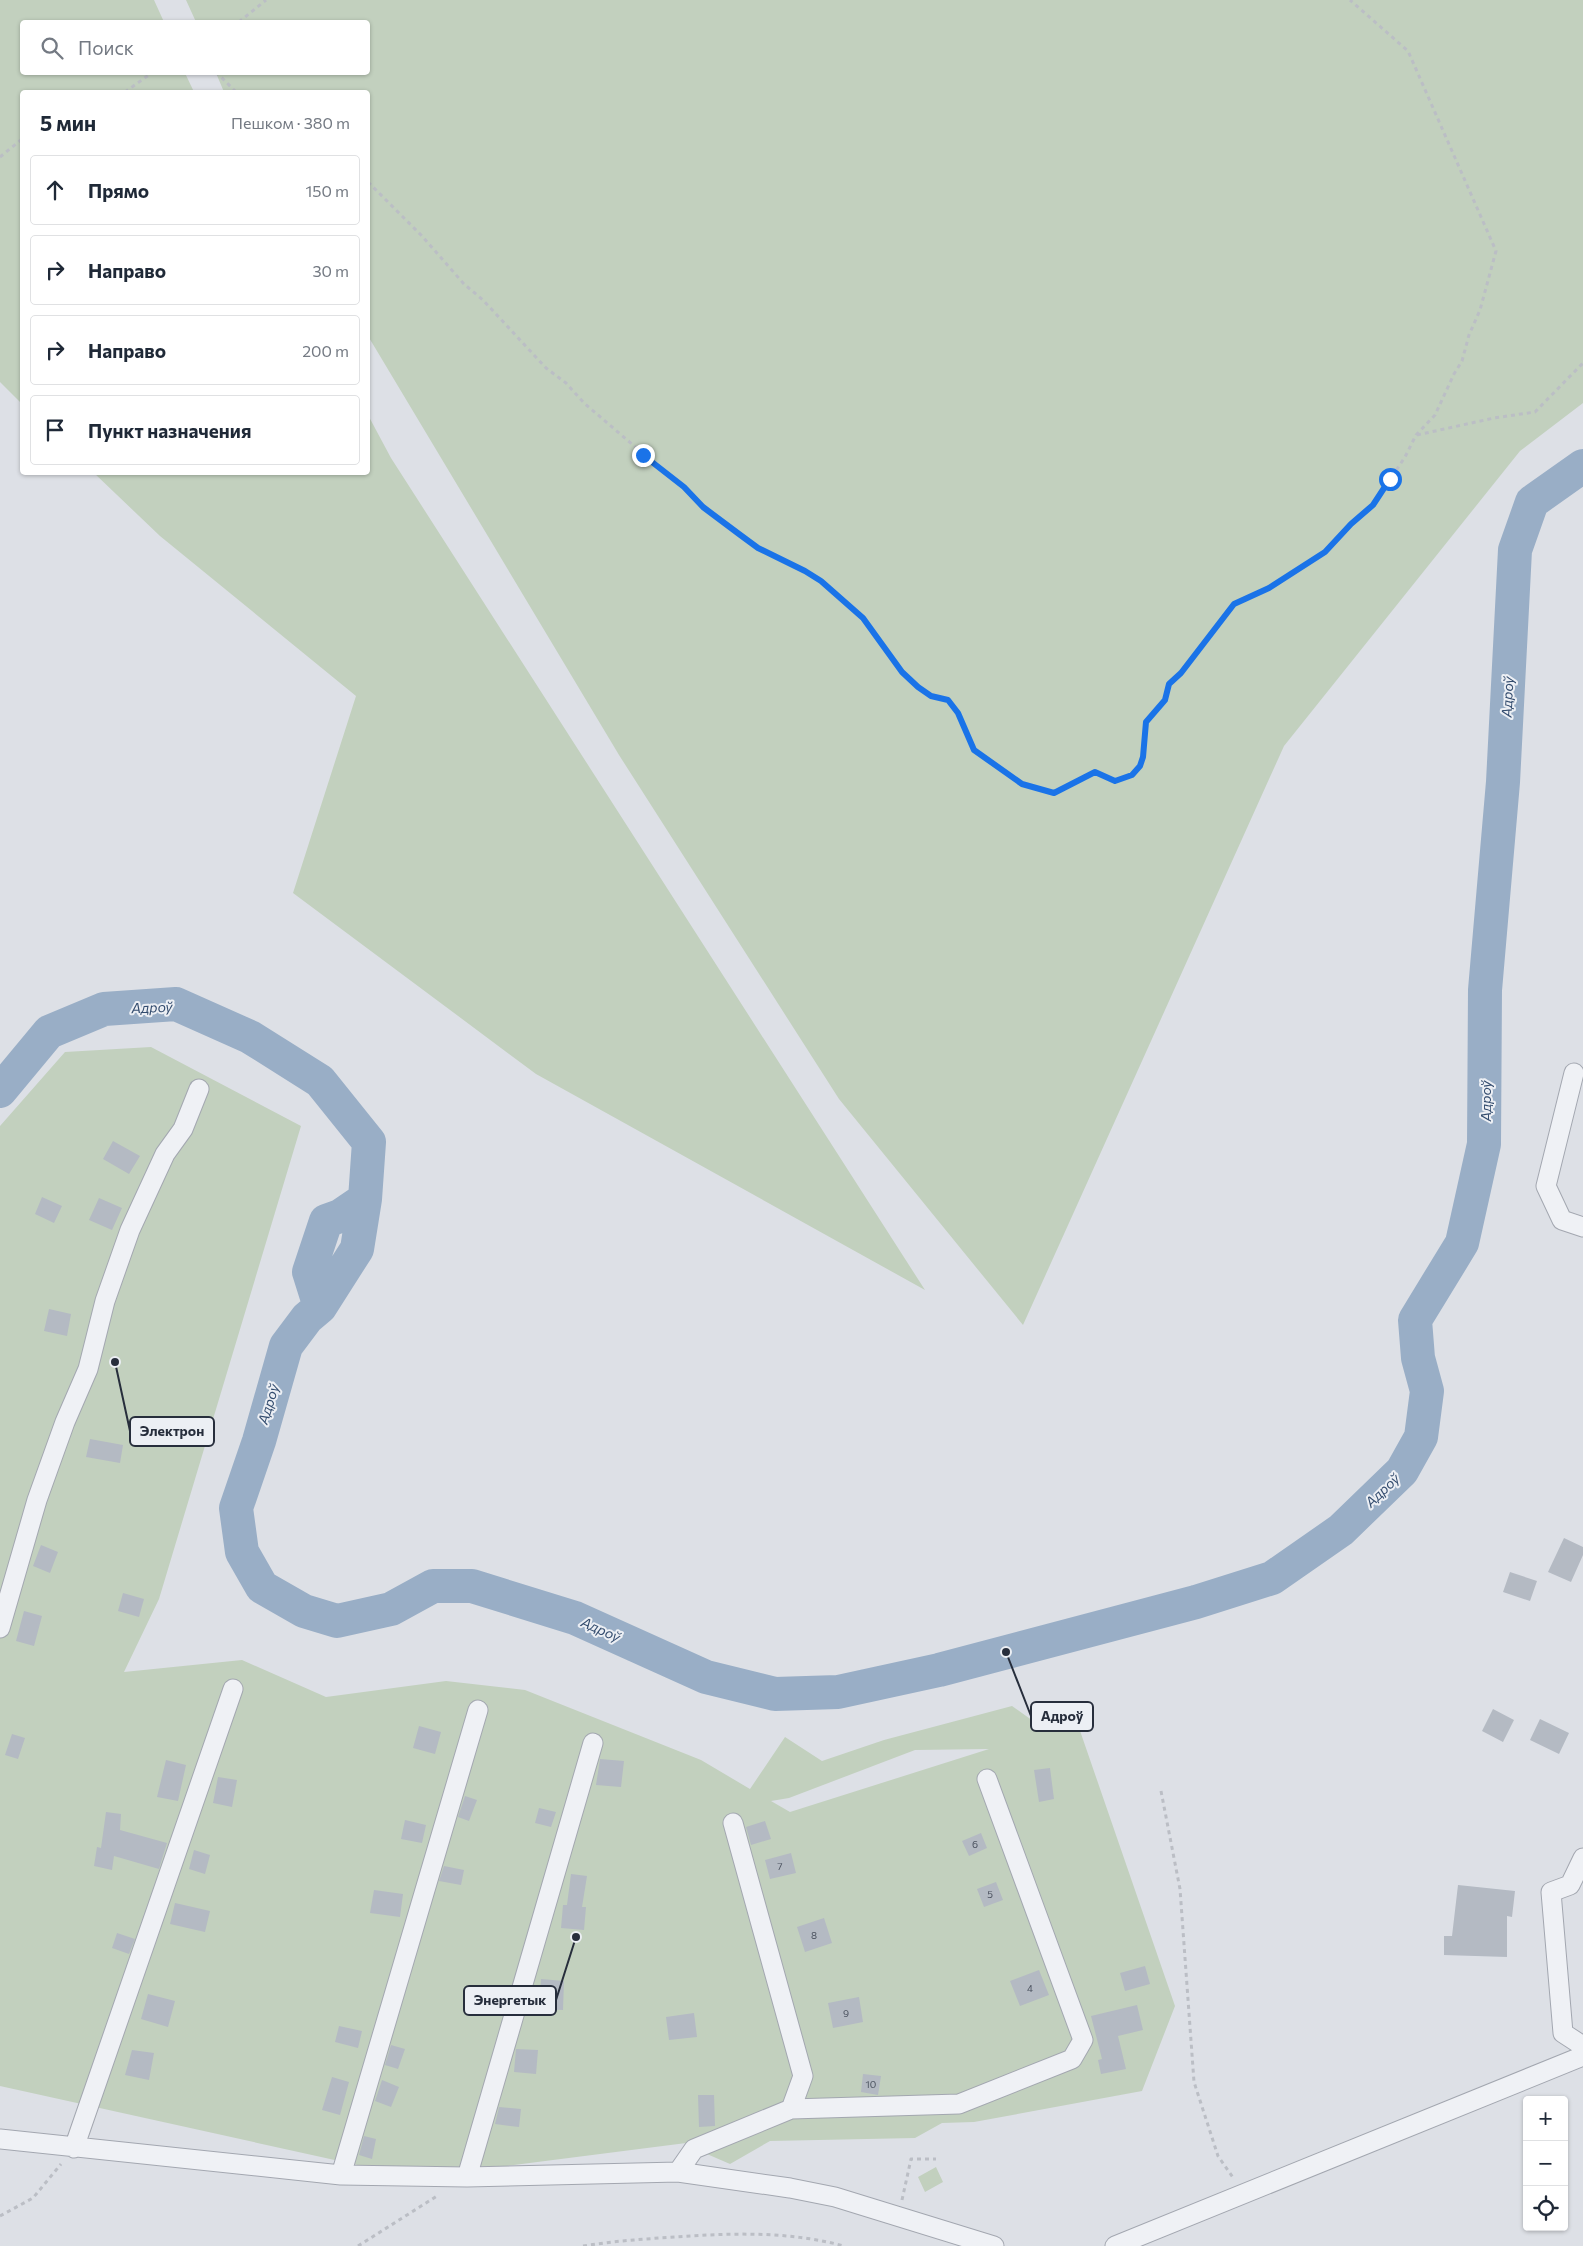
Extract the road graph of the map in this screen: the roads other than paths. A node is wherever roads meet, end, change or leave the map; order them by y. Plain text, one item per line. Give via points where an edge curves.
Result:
1 (1574, 1074) dead end
2 (199, 1089) dead end
3 (1583, 1227) edge
4 (0, 1628) edge
5 (233, 1689) dead end
6 (478, 1710) dead end
7 (593, 1743) dead end
8 (987, 1779) dead end
9 (733, 1823) dead end
10 (1583, 1858) edge
11 (1583, 2046) edge
12 (1583, 2056) edge
13 (791, 2109) junction
14 (0, 2139) edge
15 (74, 2148) junction
16 (678, 2172) junction
17 (341, 2175) junction
18 (467, 2177) junction
19 (994, 2246) edge
20 (1114, 2246) edge

1 - 3 street via 1546,1186 1562,1220
2 - 4 street via 183,1129 166,1154 130,1230 105,1301 88,1369 65,1422 38,1500
5 - 15 street
6 - 17 street
7 - 18 street
8 - 13 street via 1083,2040 1072,2059 959,2104
9 - 13 street via 803,2076
10 - 11 street via 1570,1885 1551,1892 1563,2033
12 - 20 street
13 - 16 street via 694,2149
14 - 15 street
15 - 17 street
16 - 18 street
16 - 19 street via 835,2197
17 - 18 street

